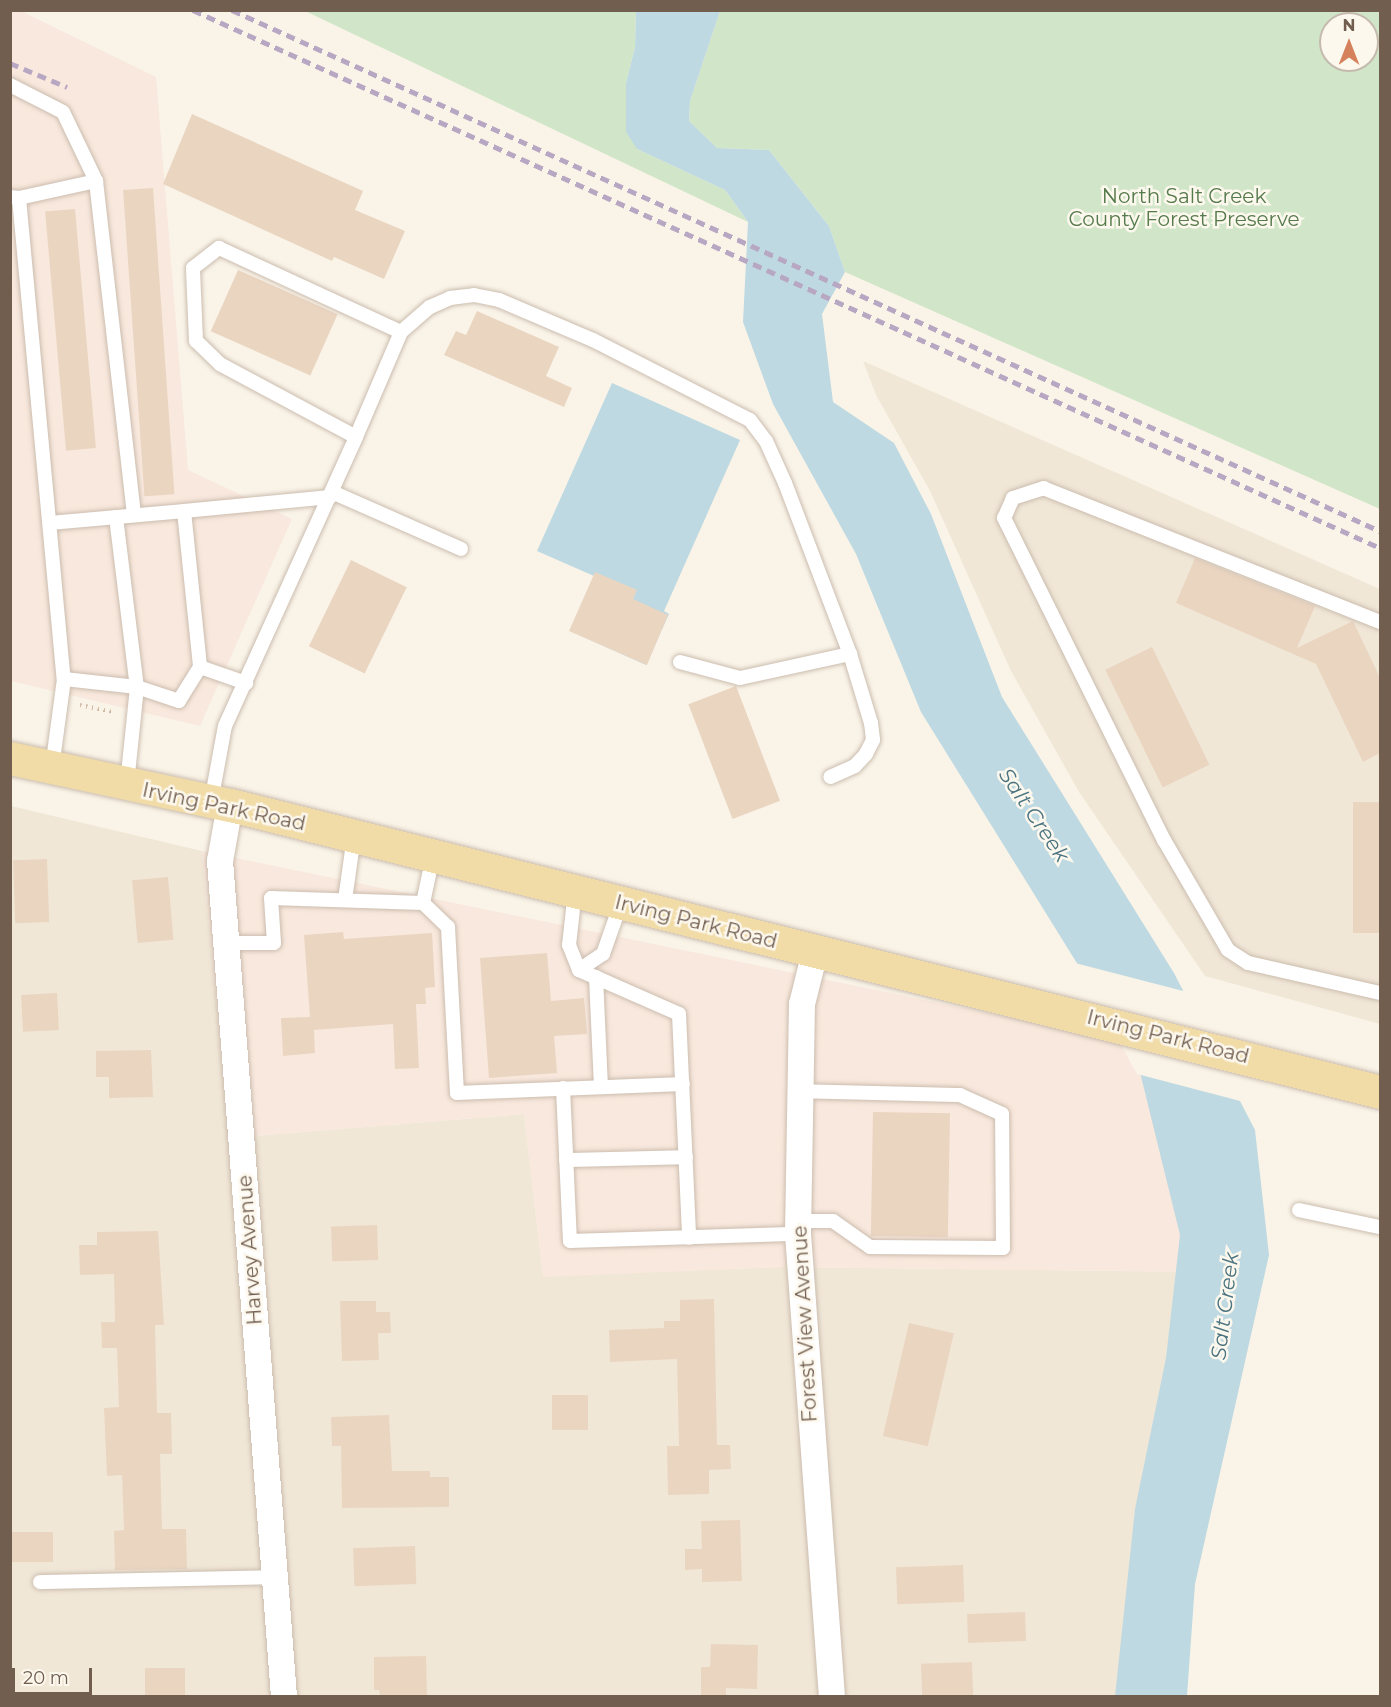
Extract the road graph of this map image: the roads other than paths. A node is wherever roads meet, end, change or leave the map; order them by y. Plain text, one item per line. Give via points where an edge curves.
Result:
1 (10, 85) edge
2 (96, 181) junction
3 (15, 198) edge
4 (401, 332) junction
5 (356, 437) junction
6 (331, 494) junction
7 (184, 511) junction
8 (134, 515) junction
9 (116, 517) junction
10 (50, 523) junction
11 (461, 549) dead end
12 (1380, 622) edge
13 (850, 654) junction
14 (680, 662) dead end
15 (200, 667) junction
16 (64, 679) junction
17 (246, 683) junction
18 (137, 687) junction
19 (10, 758) edge
20 (52, 768) junction
21 (830, 777) dead end
22 (127, 786) junction
23 (220, 803) junction
24 (354, 836) junction
25 (433, 855) junction
26 (575, 891) junction
27 (345, 900) junction
28 (423, 903) junction
29 (621, 903) junction
30 (226, 943) junction
31 (815, 952) junction
32 (579, 970) junction
33 (596, 977) junction
34 (1380, 993) edge
35 (683, 1084) junction
36 (601, 1087) junction
37 (562, 1088) junction
38 (800, 1091) junction
39 (1380, 1092) edge
40 (686, 1157) junction
41 (566, 1160) junction
42 (1299, 1210) dead end
43 (798, 1227) junction
44 (1380, 1227) edge
45 (689, 1238) junction
46 (275, 1577) junction
47 (40, 1582) dead end
48 (284, 1696) edge
49 (832, 1696) edge

1 - 2 lane via 63,112
2 - 3 lane
2 - 8 lane
3 - 10 lane
4 - 5 lane
4 - 5 lane via 219,248 193,268 196,341 220,364
4 - 13 lane via 430,307 450,298 474,295 499,300 593,340 750,420 766,441 785,483
5 - 6 lane
6 - 7 lane
6 - 11 lane
6 - 17 lane
7 - 8 lane
7 - 15 lane
8 - 9 lane
9 - 10 lane
9 - 18 lane
10 - 16 lane
12 - 34 lane via 1044,488 1013,498 1004,518 1164,840 1228,950 1248,963
13 - 14 lane via 740,678
13 - 21 lane via 873,740 855,766
15 - 17 lane
15 - 18 lane via 179,700
16 - 18 lane
16 - 20 lane
17 - 23 lane via 225,726
18 - 22 lane
19 - 20 main road, Irving Park Road
20 - 22 main road, Irving Park Road
22 - 23 main road, Irving Park Road
23 - 24 main road, Irving Park Road
23 - 30 street, Harvey Avenue
24 - 25 main road, Irving Park Road
24 - 27 lane
25 - 26 main road, Irving Park Road
25 - 28 lane
26 - 29 main road, Irving Park Road
26 - 32 lane via 569,945
27 - 28 lane
27 - 30 lane via 271,898 274,943
28 - 37 lane via 448,927 458,1093
29 - 31 main road, Irving Park Road
29 - 32 lane via 603,954
30 - 46 street, Harvey Avenue
31 - 38 street, Forest View Avenue via 803,997
31 - 39 main road, Irving Park Road via 1253,1057
32 - 33 lane
33 - 35 lane via 679,1014
33 - 36 lane
35 - 36 lane
35 - 40 lane
36 - 37 lane
37 - 41 lane
38 - 43 street, Forest View Avenue
38 - 43 lane via 960,1095 1002,1114 1003,1248 870,1247 833,1221
40 - 41 lane
40 - 45 lane
41 - 45 lane via 570,1241
42 - 44 lane
43 - 45 lane
43 - 49 street, Forest View Avenue
46 - 47 lane
46 - 48 street, Harvey Avenue

